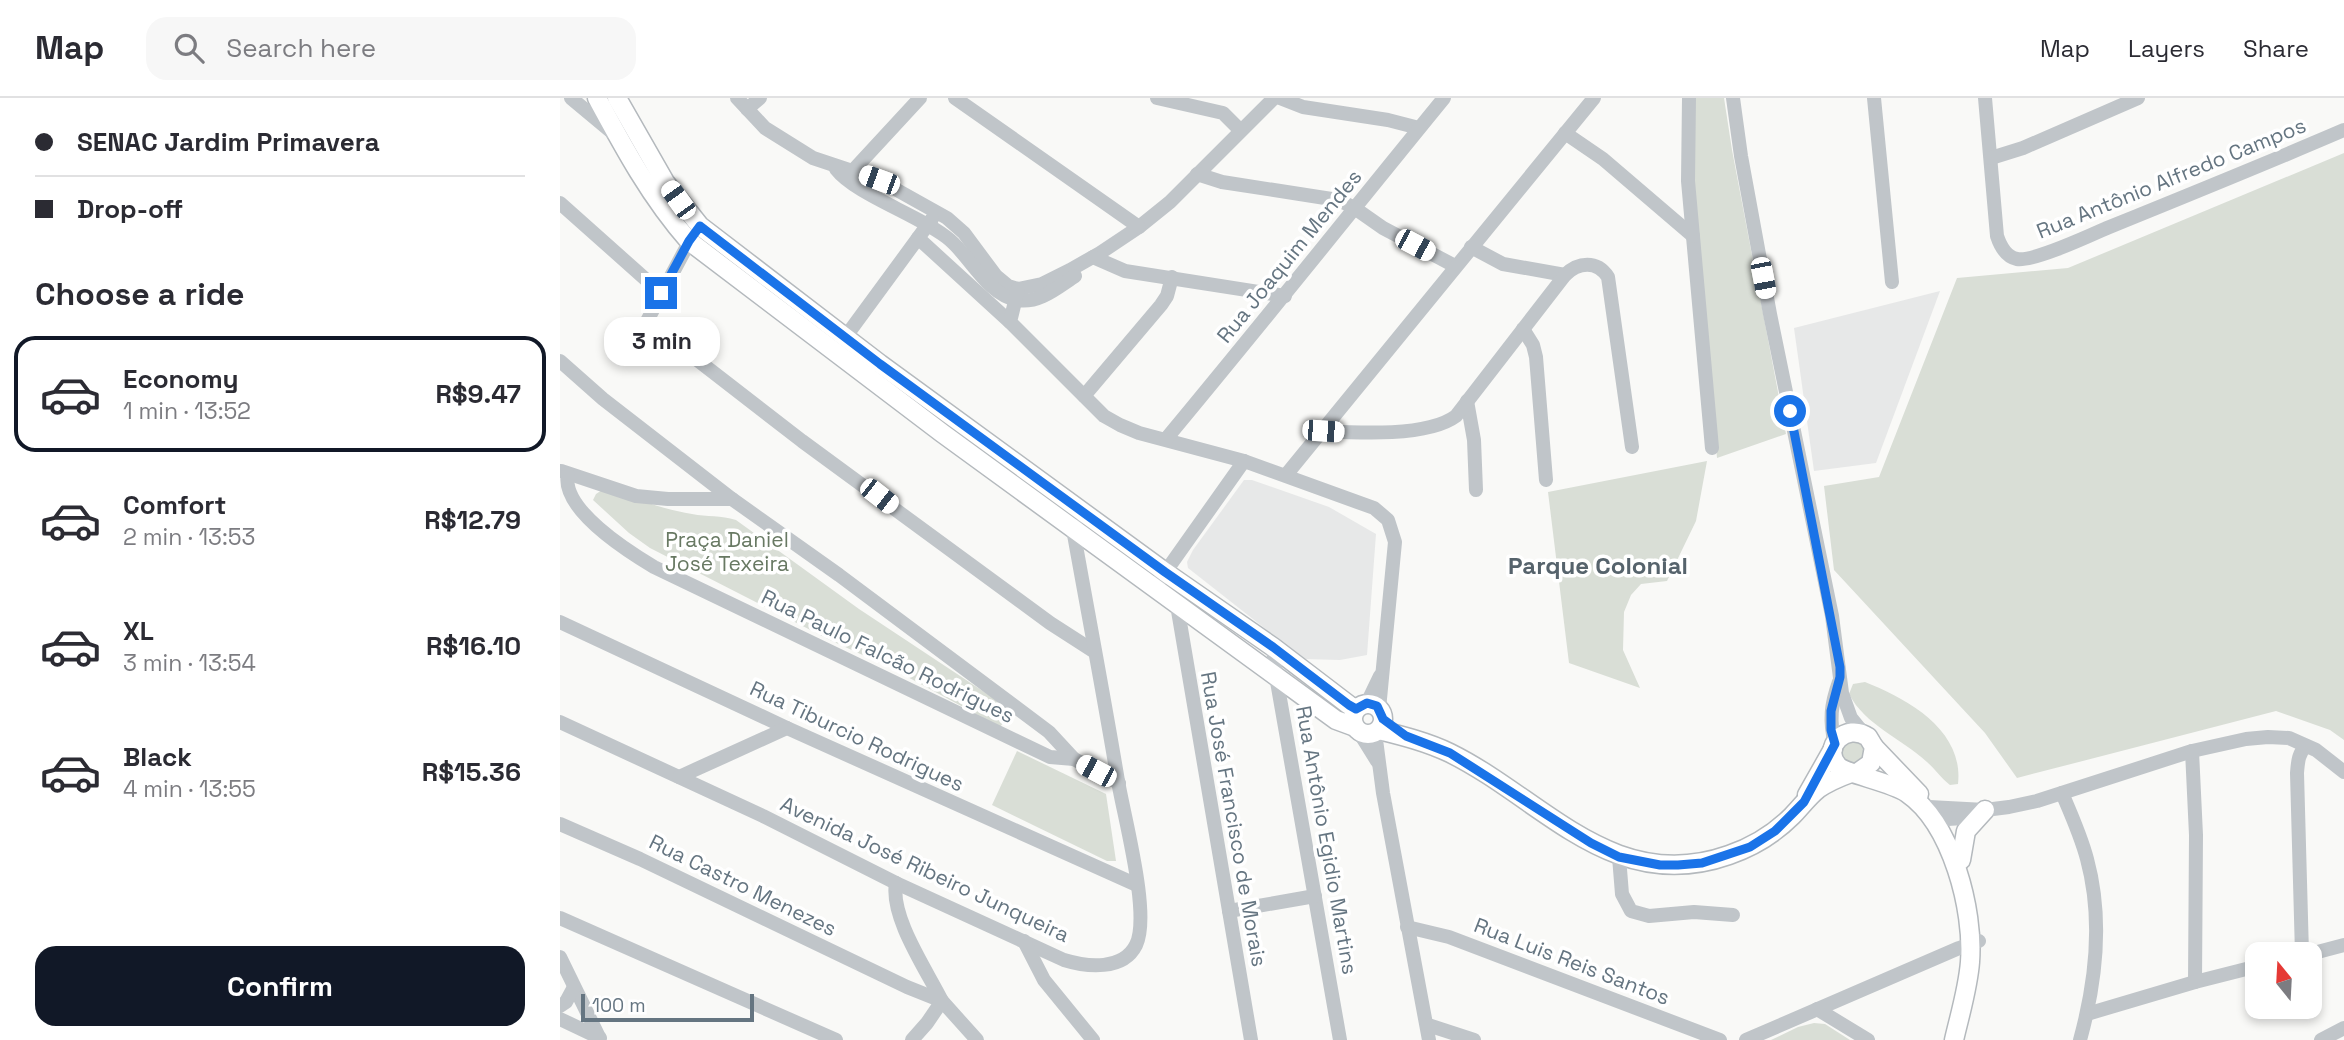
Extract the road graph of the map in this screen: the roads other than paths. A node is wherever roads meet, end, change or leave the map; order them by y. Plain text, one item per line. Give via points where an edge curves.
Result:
1 (571, 98) edge
2 (597, 98) edge
3 (617, 98) edge
4 (760, 98) edge
5 (920, 98) edge
6 (956, 98) edge
7 (1157, 98) edge
8 (1212, 98) edge
9 (1274, 98) edge
10 (1280, 98) edge
11 (1444, 98) edge
12 (1594, 98) edge
13 (1689, 98) edge
14 (1733, 98) edge
15 (1874, 98) edge
16 (1985, 98) edge
17 (2138, 98) edge
18 (742, 104) edge
19 (1223, 113) junction
20 (1419, 128) junction
21 (1240, 130) junction
22 (2344, 130) edge
23 (1564, 133) junction
24 (619, 138) junction
25 (1991, 158) junction
26 (1197, 174) junction
27 (849, 175) junction
28 (560, 203) edge
29 (1353, 207) junction
30 (937, 212) junction
31 (928, 225) junction
32 (700, 226) junction
33 (1139, 227) junction
34 (1693, 236) junction
35 (918, 238) junction
36 (689, 241) junction
37 (1471, 247) junction
38 (1099, 255) junction
39 (1455, 266) junction
40 (1565, 275) junction
41 (1172, 278) junction
42 (1892, 282) dead end
43 (661, 293) junction
44 (1017, 295) junction
45 (1285, 296) junction
46 (1010, 323) junction
47 (1523, 329) junction
48 (845, 335) junction
49 (836, 353) junction
50 (560, 361) edge
51 (1084, 396) junction
52 (1467, 401) junction
53 (1323, 431) junction
54 (1166, 439) junction
55 (1632, 447) dead end
56 (1712, 448) dead end
57 (1244, 461) junction
58 (564, 472) edge
59 (1286, 475) junction
60 (1546, 481) dead end
61 (1476, 490) dead end
62 (732, 499) junction
63 (1085, 513) junction
64 (1073, 529) junction
65 (1165, 572) junction
66 (1154, 587) junction
67 (1177, 605) junction
68 (560, 622) edge
69 (1273, 647) junction
70 (1095, 652) junction
71 (1276, 676) junction
72 (1840, 677) junction
73 (1369, 720) junction
74 (560, 722) edge
75 (787, 728) junction
76 (1869, 740) junction
77 (1834, 746) junction
78 (2306, 746) junction
79 (2192, 751) junction
80 (1074, 759) junction
81 (2344, 772) edge
82 (1854, 773) junction
83 (679, 777) junction
84 (1119, 783) junction
85 (2062, 793) junction
86 (1804, 802) junction
87 (1986, 810) junction
88 (1933, 815) junction
89 (560, 824) edge
90 (1619, 857) junction
91 (1961, 860) junction
92 (896, 883) junction
93 (1137, 886) junction
94 (1315, 896) junction
95 (1229, 911) junction
96 (1733, 915) dead end
97 (560, 918) edge
98 (1407, 928) junction
99 (1024, 942) junction
100 (1975, 942) junction
101 (2302, 942) edge
102 (2338, 947) edge
103 (560, 957) edge
104 (2344, 960) edge
105 (926, 969) junction
106 (2245, 969) edge
107 (2195, 982) junction
108 (574, 987) junction
109 (908, 987) junction
110 (942, 1000) junction
111 (560, 1006) edge
112 (1817, 1009) junction
113 (2087, 1014) junction
114 (560, 1019) edge
115 (1427, 1025) junction
116 (2344, 1028) edge
117 (602, 1039) edge
118 (836, 1040) edge
119 (912, 1040) edge
120 (977, 1040) edge
121 (1093, 1040) edge
122 (1251, 1040) edge
123 (1340, 1040) edge
124 (1429, 1040) edge
125 (1474, 1040) edge
126 (1720, 1040) edge
127 (1746, 1040) edge
128 (1868, 1040) edge
129 (1954, 1040) edge
130 (1965, 1040) edge
131 (2080, 1040) edge
132 (2321, 1040) edge

1 - 24 street
2 - 24 main road
3 - 32 main road via 665,182
4 - 18 street
5 - 27 street
6 - 33 street
7 - 19 street
8 - 19 street
9 - 21 street
10 - 20 street via 1303,107
11 - 20 street, Rua Joaquim Mendes
12 - 23 street
13 - 34 street
14 - 72 street
15 - 42 street
16 - 25 street
17 - 25 street
18 - 27 street via 765,128 813,158 834,165 838,173
19 - 21 street
20 - 29 street, Rua Joaquim Mendes
21 - 26 street
22 - 25 street, Rua Antônio Alfredo Campos via 2029,258 2012,258 2000,245
23 - 34 street via 1603,159
23 - 37 street
24 - 36 main road via 658,202
26 - 29 street
26 - 33 street
27 - 30 street via 897,189
27 - 31 street
28 - 43 street
29 - 39 street
29 - 45 street, Rua Joaquim Mendes
30 - 31 street
30 - 44 street via 964,233 996,276
31 - 35 street
31 - 44 street via 950,240 999,293
32 - 36 street
32 - 48 main road
33 - 38 street
34 - 56 street
35 - 46 street
35 - 48 street
36 - 43 street
36 - 49 main road
37 - 39 street
37 - 40 street via 1503,264
38 - 41 street via 1125,271
38 - 44 street
39 - 53 street
40 - 47 street
40 - 55 street via 1588,264 1601,268 1608,277
41 - 45 street
41 - 51 street via 1161,305
43 - 70 street via 647,321 664,336
44 - 46 street
45 - 54 street, Rua Joaquim Mendes
46 - 51 street
47 - 52 street
47 - 60 street via 1536,357
48 - 49 street
48 - 63 main road
49 - 64 main road
50 - 62 street
51 - 54 street via 1119,425
52 - 53 street via 1448,422 1423,429
52 - 61 street
53 - 59 street
54 - 57 street
57 - 59 street
57 - 65 street
58 - 62 street via 636,496
58 - 80 street, Rua Paulo Falcão Rodrigues via 566,489 580,510 601,531 654,567 1050,757
59 - 73 street via 1374,508 1392,528 1395,542 1383,672
62 - 80 street via 1049,732
63 - 64 street
63 - 65 main road
64 - 66 main road
64 - 70 street, Avenida José Ribeiro Junqueira
65 - 66 street
65 - 69 main road
66 - 67 main road
67 - 71 main road
67 - 95 street, Rua José Francisco de Morais
68 - 75 street, Rua Tiburcio Rodrigues
69 - 71 street, Rua Antônio Egidio Martins
69 - 73 main road
70 - 84 street, Avenida José Ribeiro Junqueira
71 - 73 main road via 1336,720
71 - 94 street, Rua Antônio Egidio Martins
72 - 76 street via 1844,705
72 - 77 street via 1831,711
73 - 90 main road via 1450,753
73 - 98 street
74 - 83 street, Avenida José Ribeiro Junqueira
75 - 83 street
75 - 93 street, Rua Tiburcio Rodrigues
76 - 77 main road via 1847,732
76 - 82 main road via 1871,764
76 - 88 main road
77 - 82 main road via 1837,765
77 - 86 main road
78 - 79 street via 2289,738 2268,737
78 - 81 street
78 - 101 street via 2297,773
79 - 85 street
79 - 107 street
80 - 84 street
82 - 86 main road via 1829,782
82 - 88 main road via 1904,791
83 - 92 street, Avenida José Ribeiro Junqueira
84 - 93 street, Avenida José Ribeiro Junqueira
85 - 87 street
85 - 113 street via 2087,859 2097,918
86 - 90 main road via 1775,831 1727,856 1678,865
87 - 88 street via 1964,818
87 - 91 main road via 1966,831
88 - 91 main road via 1950,835
88 - 100 main road via 1954,862
89 - 109 street, Rua Castro Menezes
90 - 96 street via 1622,894 1632,911 1649,916
91 - 100 main road via 1974,898
92 - 99 street, Avenida José Ribeiro Junqueira
92 - 105 street via 896,907
93 - 99 street, Avenida José Ribeiro Junqueira via 1141,930 1136,946 1124,958 1101,965 1076,963
94 - 95 street
94 - 123 street, Rua Antônio Egidio Martins
95 - 122 street, Rua José Francisco de Morais
97 - 118 street
98 - 115 street
98 - 126 street, Rua Luis Reis Santos via 1449,937
99 - 121 street via 1044,980
100 - 112 street
100 - 129 main road
100 - 130 main road via 1979,963
102 - 104 street
103 - 108 street
105 - 109 street
105 - 110 street
106 - 107 street
107 - 113 street
108 - 111 street
108 - 117 street
109 - 110 street, Rua Castro Menezes
110 - 119 street
110 - 120 street
112 - 127 street
112 - 128 street
113 - 131 street
114 - 117 street
115 - 124 street
115 - 125 street
116 - 132 street

